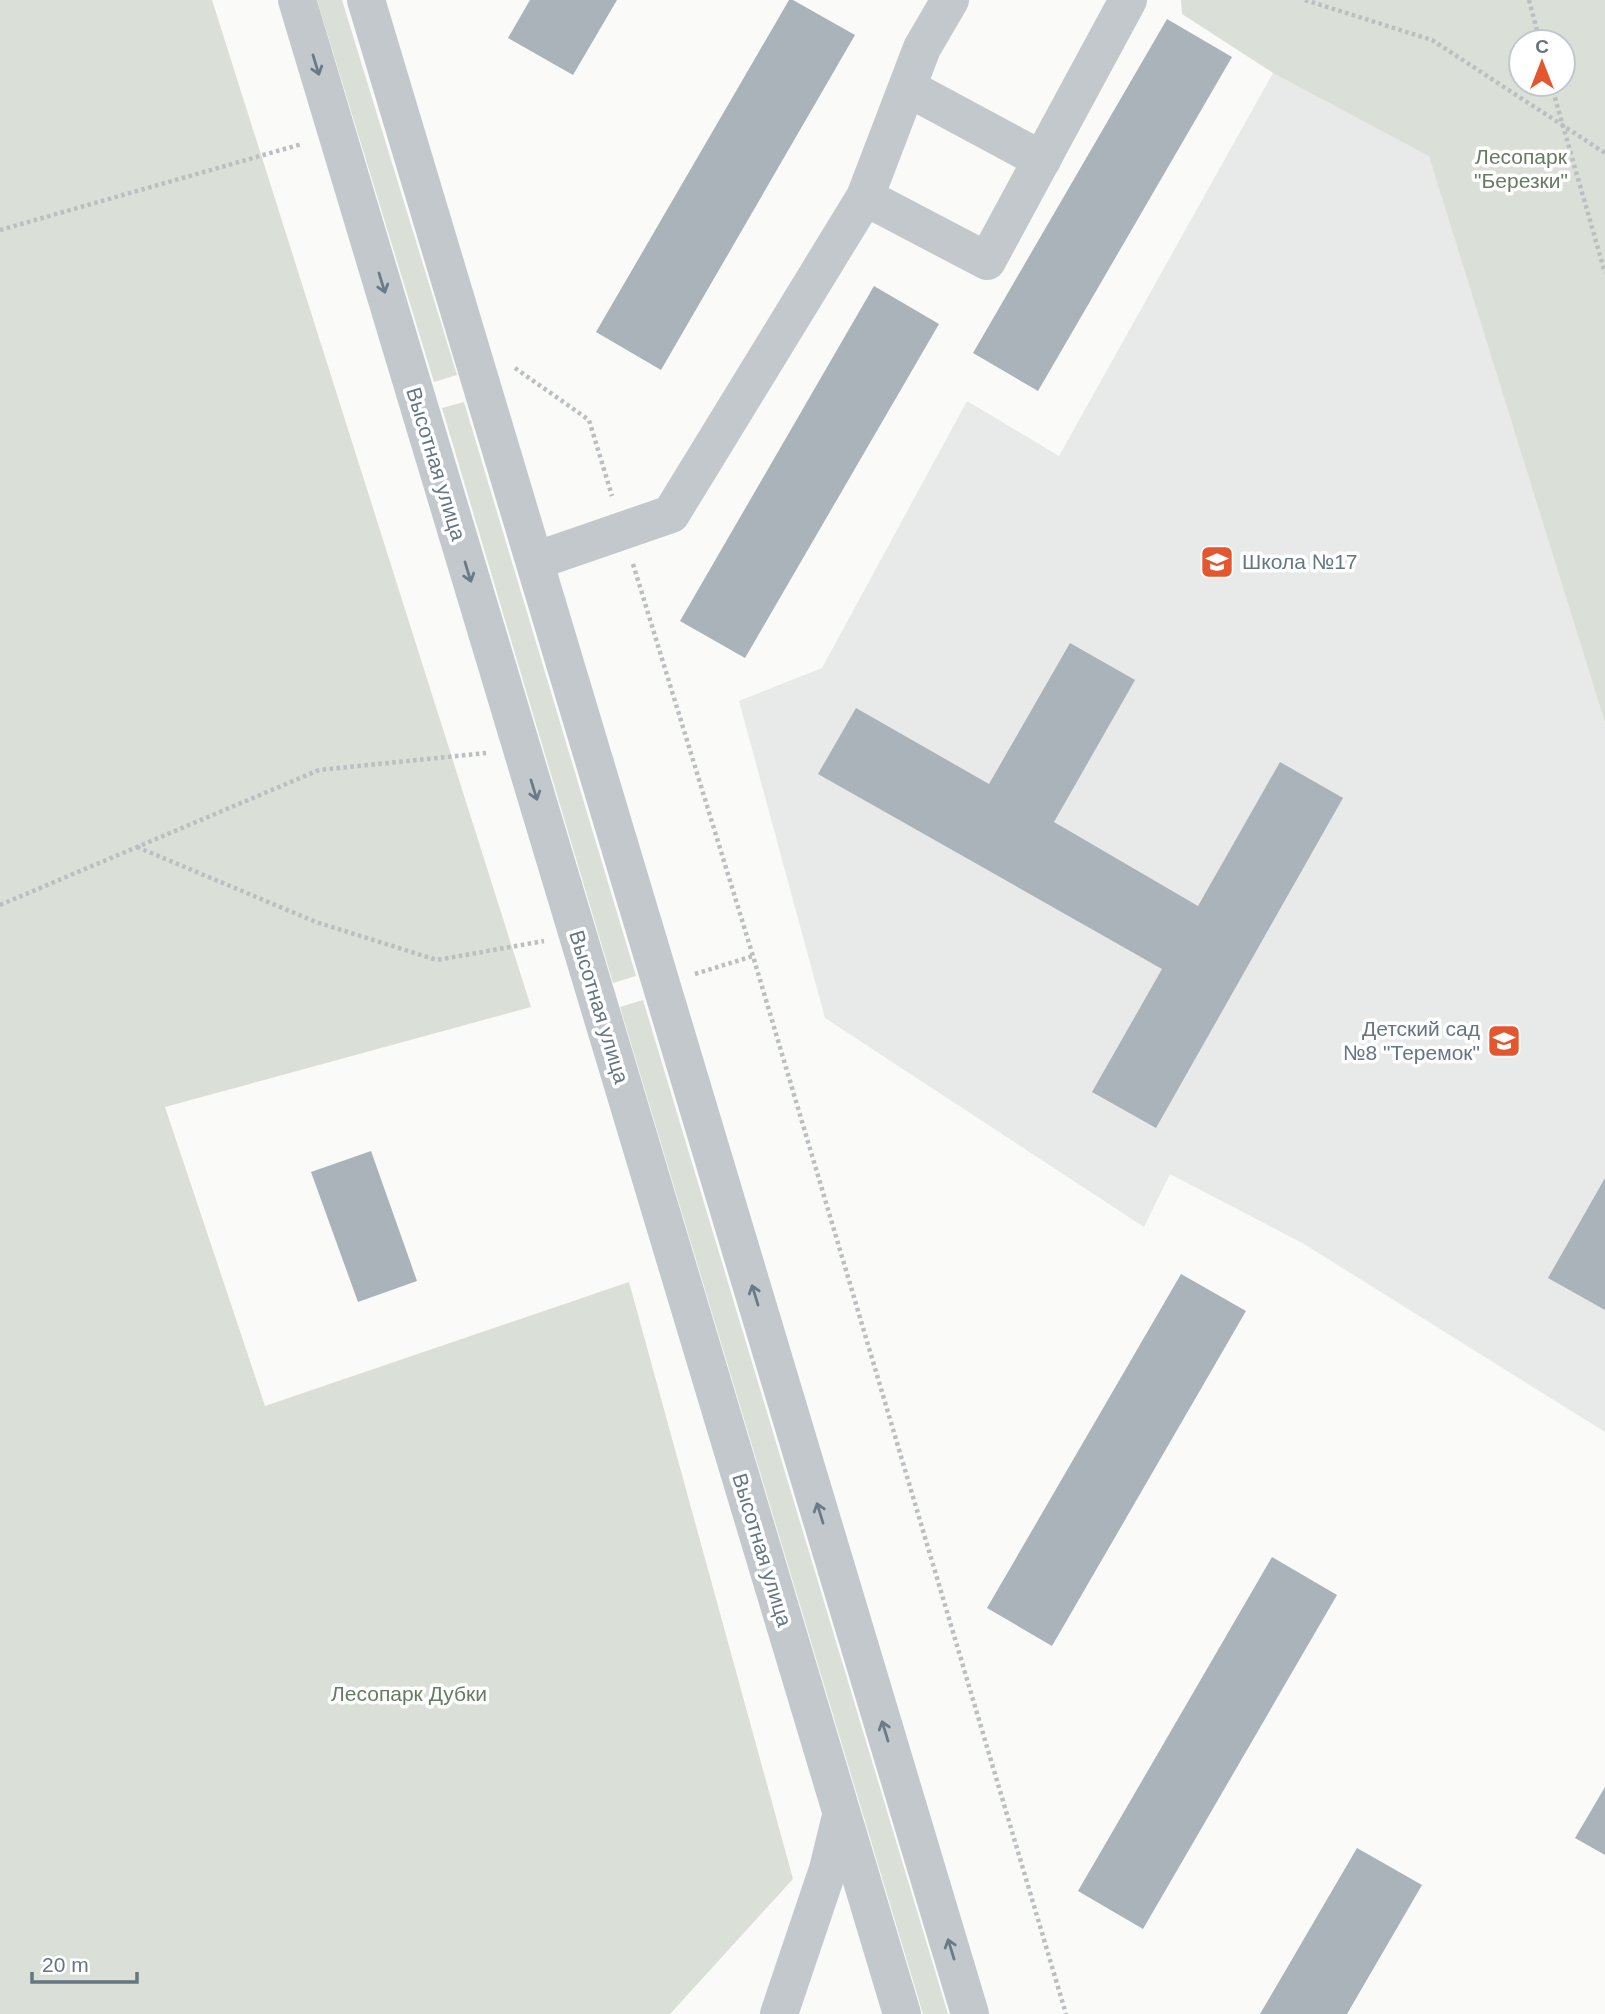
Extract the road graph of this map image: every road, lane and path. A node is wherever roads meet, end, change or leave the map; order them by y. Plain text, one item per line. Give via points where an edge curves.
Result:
1 (297, 0) edge
2 (366, 0) edge
3 (950, 0) edge
4 (1128, 0) edge
5 (1305, 0) edge
6 (1530, 0) edge
7 (1537, 28) edge
8 (908, 88) junction
9 (1555, 98) edge
10 (1562, 125) junction
11 (311, 142) dead end
12 (1605, 153) edge
13 (1042, 159) junction
14 (865, 197) junction
15 (0, 230) edge
16 (1605, 273) edge
17 (589, 421) dead end
18 (622, 530) junction
19 (535, 562) junction
20 (522, 750) junction
21 (136, 847) junction
22 (0, 905) edge
23 (552, 939) dead end
24 (842, 1814) junction
25 (779, 2014) edge
26 (902, 2014) edge
27 (970, 2014) edge
28 (1066, 2014) edge

1 -> 20 street, Высотная улица
2 - 19 street
3 - 8 street via 922,48
4 - 13 street
5 - 10 path via 1432,40
6 - 7 path
8 - 13 street
8 - 14 street
9 - 10 path
10 - 12 path
10 - 16 path
11 - 15 path
13 - 14 street via 987,261
14 - 18 street via 671,514
17 - 18 path
18 - 19 street
18 - 28 path
27 -> 19 street
20 - 21 path via 318,770
20 -> 24 street, Высотная улица
21 - 22 path
21 - 23 path via 316,922 437,960
24 - 25 street
24 - 26 street, Высотная улица

